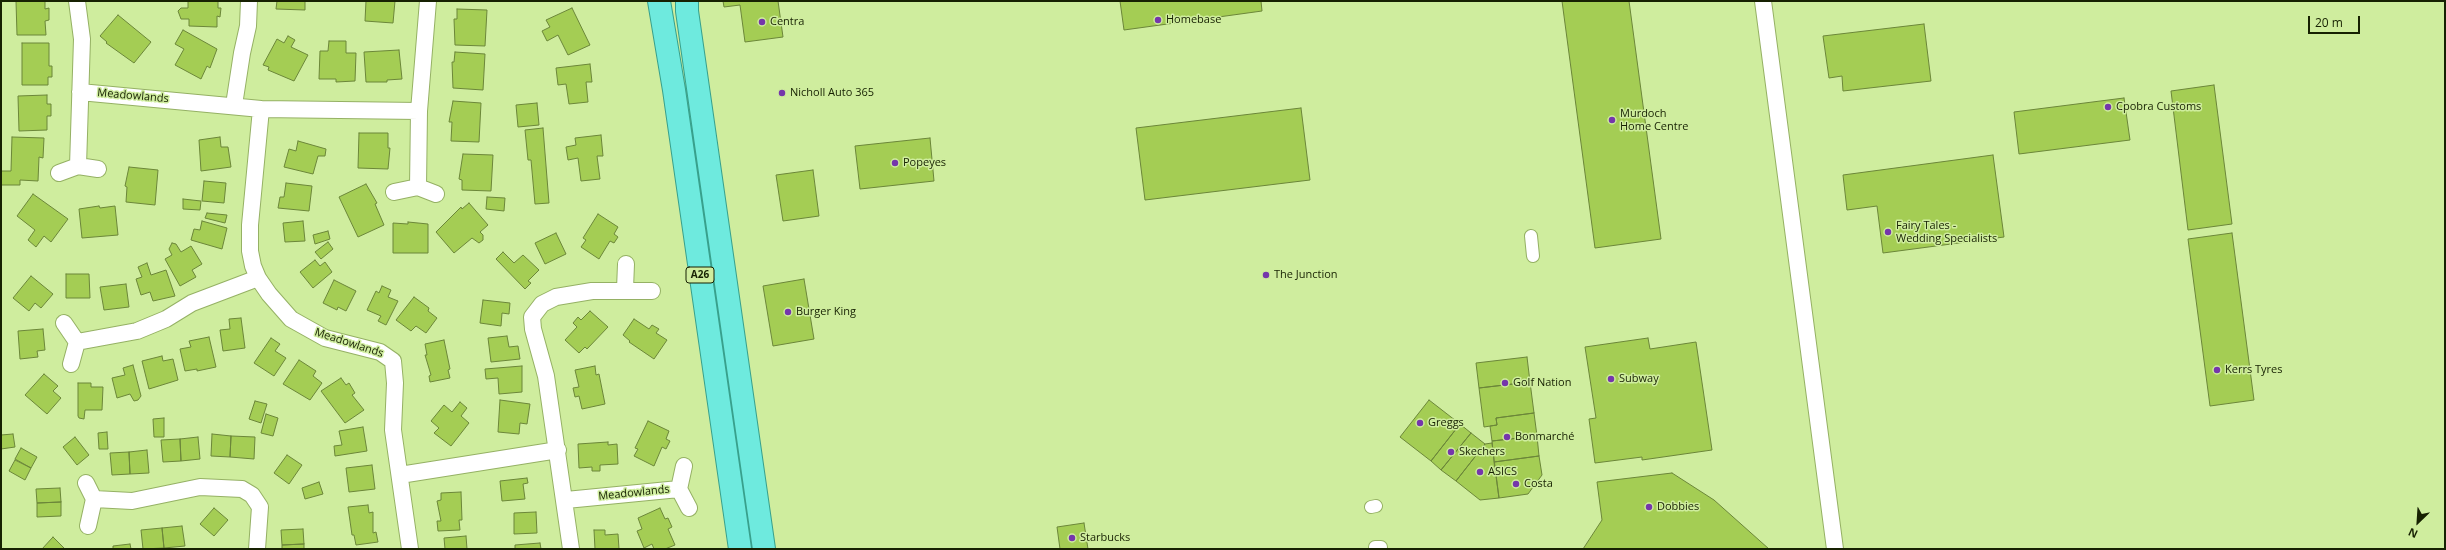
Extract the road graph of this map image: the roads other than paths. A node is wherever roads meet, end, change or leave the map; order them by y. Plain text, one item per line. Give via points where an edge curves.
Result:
1 (77, 1) edge
2 (248, 1) edge
3 (428, 1) edge
4 (659, 1) edge
5 (688, 1) edge
6 (1763, 1) edge
7 (80, 92) junction
8 (234, 105) junction
9 (261, 109) junction
10 (420, 111) junction
11 (78, 166) junction
12 (98, 169) dead end
13 (59, 173) dead end
14 (418, 187) junction
15 (394, 192) dead end
16 (436, 194) dead end
17 (1531, 236) dead end
18 (1533, 256) dead end
19 (626, 264) dead end
20 (258, 278) junction
21 (625, 290) junction
22 (652, 291) dead end
23 (64, 323) dead end
24 (77, 342) junction
25 (72, 364) dead end
26 (558, 450) junction
27 (684, 466) dead end
28 (400, 475) junction
29 (86, 483) dead end
30 (679, 488) junction
31 (94, 499) junction
32 (566, 500) junction
33 (689, 508) dead end
34 (88, 526) dead end
35 (257, 549) edge
36 (410, 549) edge
37 (571, 549) edge
38 (740, 549) edge
39 (764, 549) edge
40 (1835, 549) edge

1 - 7 street via 82,39
2 - 8 street via 248,26
3 - 10 street
4 - 38 highway, A26
5 - 39 highway, A26 via 687,11
6 - 40 street
7 - 8 street, Meadowlands
7 - 11 street
8 - 9 street, Meadowlands
9 - 10 street, Meadowlands
9 - 20 street, Meadowlands via 250,225 250,251
10 - 14 street
11 - 12 street
11 - 13 street
14 - 15 street
14 - 16 street
17 - 18 street
19 - 21 street
20 - 24 street via 192,303 166,319 137,331
20 - 28 street, Meadowlands via 281,308 303,327 325,338 380,352 393,361 393,430
21 - 22 street
21 - 26 street via 592,291 556,298 542,304 532,317 532,329 546,376
23 - 24 street
24 - 25 street
26 - 28 street
26 - 32 street
27 - 30 street, Meadowlands
28 - 36 street, Meadowlands
29 - 31 street
30 - 32 street, Meadowlands
30 - 33 street, Meadowlands
31 - 34 street
31 - 35 street via 132,501 200,487 242,489 252,495 260,507
32 - 37 street

